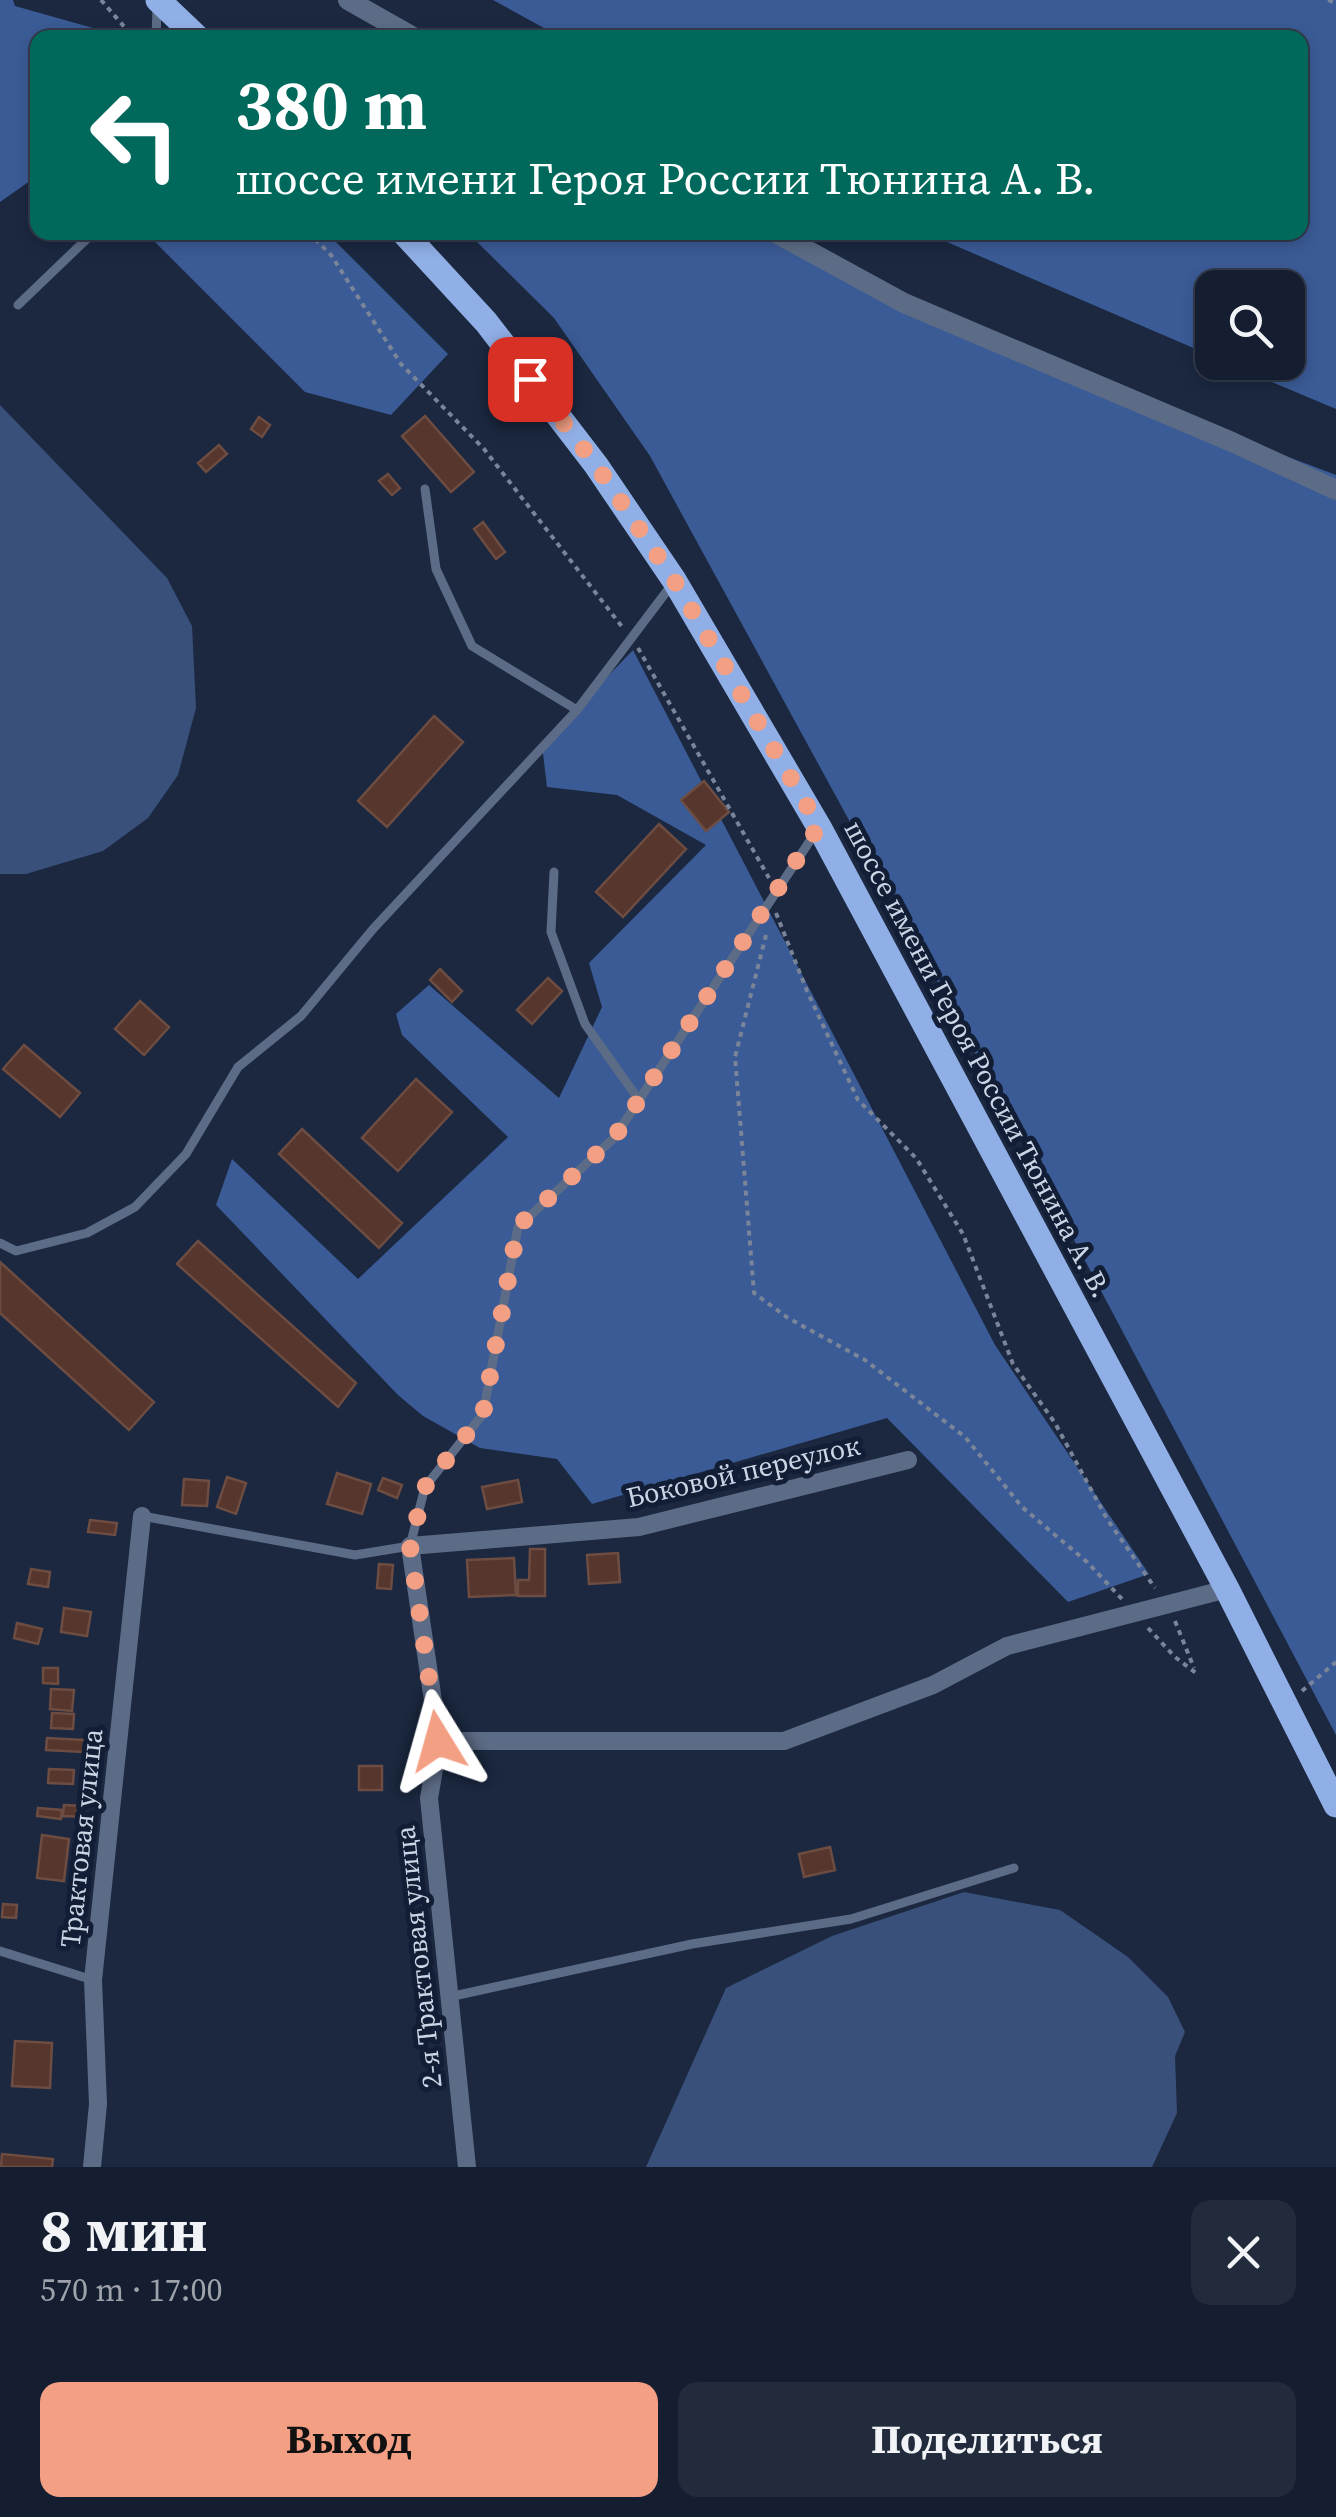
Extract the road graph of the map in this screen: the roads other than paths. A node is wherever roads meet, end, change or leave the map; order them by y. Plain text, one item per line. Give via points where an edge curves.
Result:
1 (157, 0) edge
2 (348, 0) edge
3 (156, 30) edge
4 (189, 30) edge
5 (401, 30) edge
6 (86, 240) edge
7 (410, 240) edge
8 (789, 240) edge
9 (18, 305) dead end
10 (425, 489) dead end
11 (1336, 490) edge
12 (674, 580) junction
13 (577, 710) junction
14 (819, 826) junction
15 (554, 872) dead end
16 (639, 1100) junction
17 (0, 1243) edge
18 (908, 1460) dead end
19 (142, 1516) joint
20 (410, 1546) junction
21 (1227, 1588) junction
22 (438, 1741) junction
23 (1336, 1806) edge
24 (1014, 1868) dead end
25 (0, 1952) edge
26 (93, 1980) junction
27 (450, 1997) junction
28 (92, 2167) edge
29 (467, 2167) edge

1 - 3 lane
1 - 4 main road
2 - 5 street
6 - 9 lane
7 - 12 main road, шоссе имени Героя России Тюнина А. В. via 486,322
8 - 11 street via 904,303
10 - 13 lane via 436,569 472,646
12 - 13 lane
12 - 14 main road, шоссе имени Героя России Тюнина А. В.
13 - 17 lane via 300,1016 238,1067 186,1154 135,1207 87,1233 16,1251
14 - 16 lane
14 - 21 main road, шоссе имени Героя России Тюнина А. В.
15 - 16 lane via 551,932 585,1024
16 - 20 lane via 614,1138 518,1226 483,1414 425,1487
18 - 20 street, Боковой переулок via 639,1527
19 - 20 lane via 356,1554
19 - 26 street, Трактовая улица
20 - 22 street, 2-я Трактовая улица
21 - 22 street via 1007,1646 933,1686 784,1741
21 - 23 main road, шоссе имени Героя России Тюнина А. В.
22 - 27 street, 2-я Трактовая улица via 429,1798
24 - 27 lane via 850,1919 692,1944
25 - 26 lane
26 - 28 street, Трактовая улица via 98,2104
27 - 29 street, 2-я Трактовая улица

